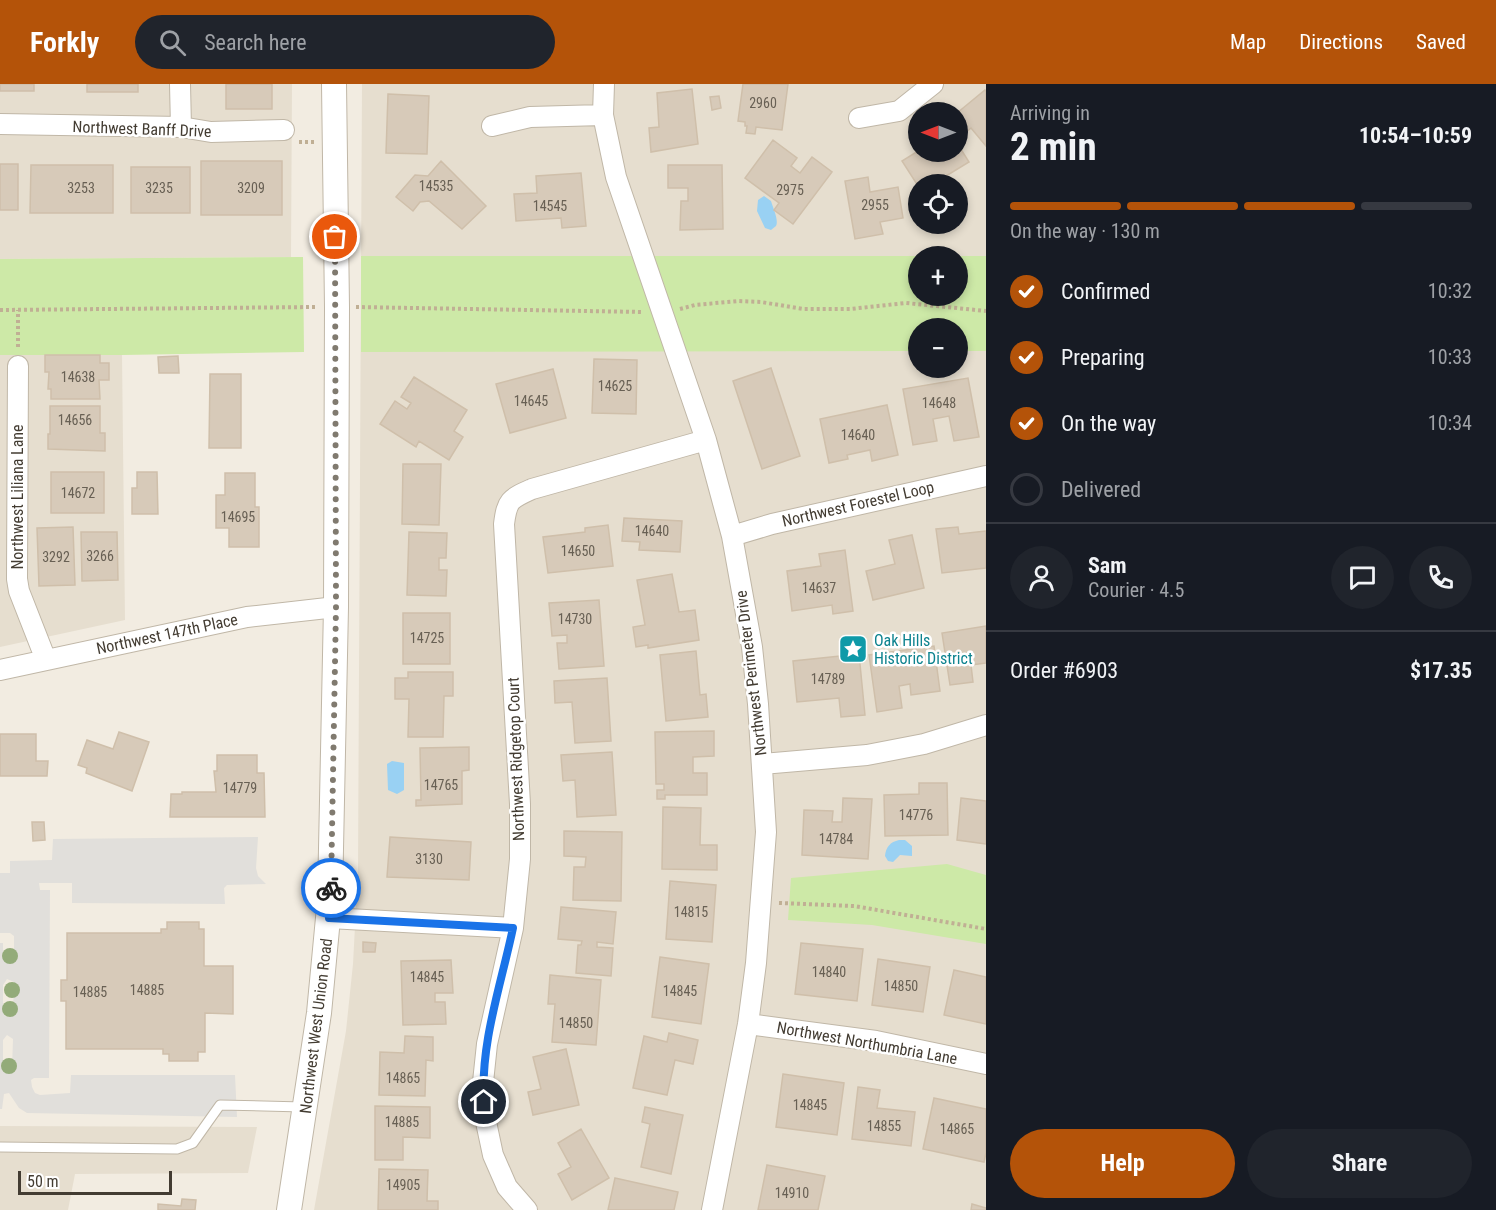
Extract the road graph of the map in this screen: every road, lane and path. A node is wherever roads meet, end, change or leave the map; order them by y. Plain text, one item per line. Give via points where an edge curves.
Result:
1 (180, 84) edge
2 (334, 84) edge
3 (604, 84) edge
4 (933, 84) edge
5 (603, 116) junction
6 (859, 118) dead end
7 (0, 124) edge
8 (492, 126) dead end
9 (181, 127) junction
10 (284, 130) joint
11 (334, 142) junction
12 (18, 310) dead end
13 (986, 310) edge
14 (662, 313) junction
15 (18, 366) joint
16 (706, 440) junction
17 (986, 476) edge
18 (732, 536) junction
19 (336, 607) junction
20 (46, 660) junction
21 (0, 670) edge
22 (986, 725) edge
23 (762, 764) junction
24 (761, 903) junction
25 (329, 918) junction
26 (513, 928) junction
27 (986, 929) edge
28 (748, 1024) junction
29 (986, 1064) edge
30 (306, 1107) junction
31 (0, 1148) edge
32 (289, 1210) edge
33 (527, 1210) edge
34 (712, 1210) edge

1 - 9 street
2 - 11 street, Northwest West Union Road
3 - 5 street, Northwest Perimeter Drive
4 - 6 street via 899,111
5 - 8 street via 530,117
5 - 14 street, Northwest Perimeter Drive via 616,177
7 - 9 street, Northwest Banff Drive
9 - 10 street, Northwest Banff Drive via 212,132
10 - 11 path via 286,142
11 - 19 street, Northwest West Union Road
12 - 15 path
13 - 14 path via 906,303 803,309 738,301
14 - 16 street, Northwest Perimeter Drive
15 - 20 street, Northwest Liliana Lane via 17,579
16 - 18 street, Northwest Perimeter Drive
16 - 26 street, Northwest Ridgetop Court via 532,489 514,497 506,508 520,804 520,859
17 - 18 street, Northwest Forestel Loop
18 - 23 street, Northwest Perimeter Drive via 752,647
19 - 20 street, Northwest 147th Place via 248,617
19 - 25 street, Northwest West Union Road
20 - 21 street, Northwest 147th Place
22 - 23 street via 924,744 867,755
23 - 24 street, Northwest Perimeter Drive via 766,832
24 - 27 path via 854,906
24 - 28 street, Northwest Perimeter Drive
25 - 26 street
25 - 30 street, Northwest West Union Road
26 - 33 street, Northwest Ridgetop Court via 487,1044 483,1082 493,1155 507,1186
28 - 29 street, Northwest Northumbria Lane via 876,1041
28 - 34 street, Northwest Perimeter Drive
30 - 31 lane via 220,1105 193,1143 177,1149
30 - 32 street, Northwest West Union Road

